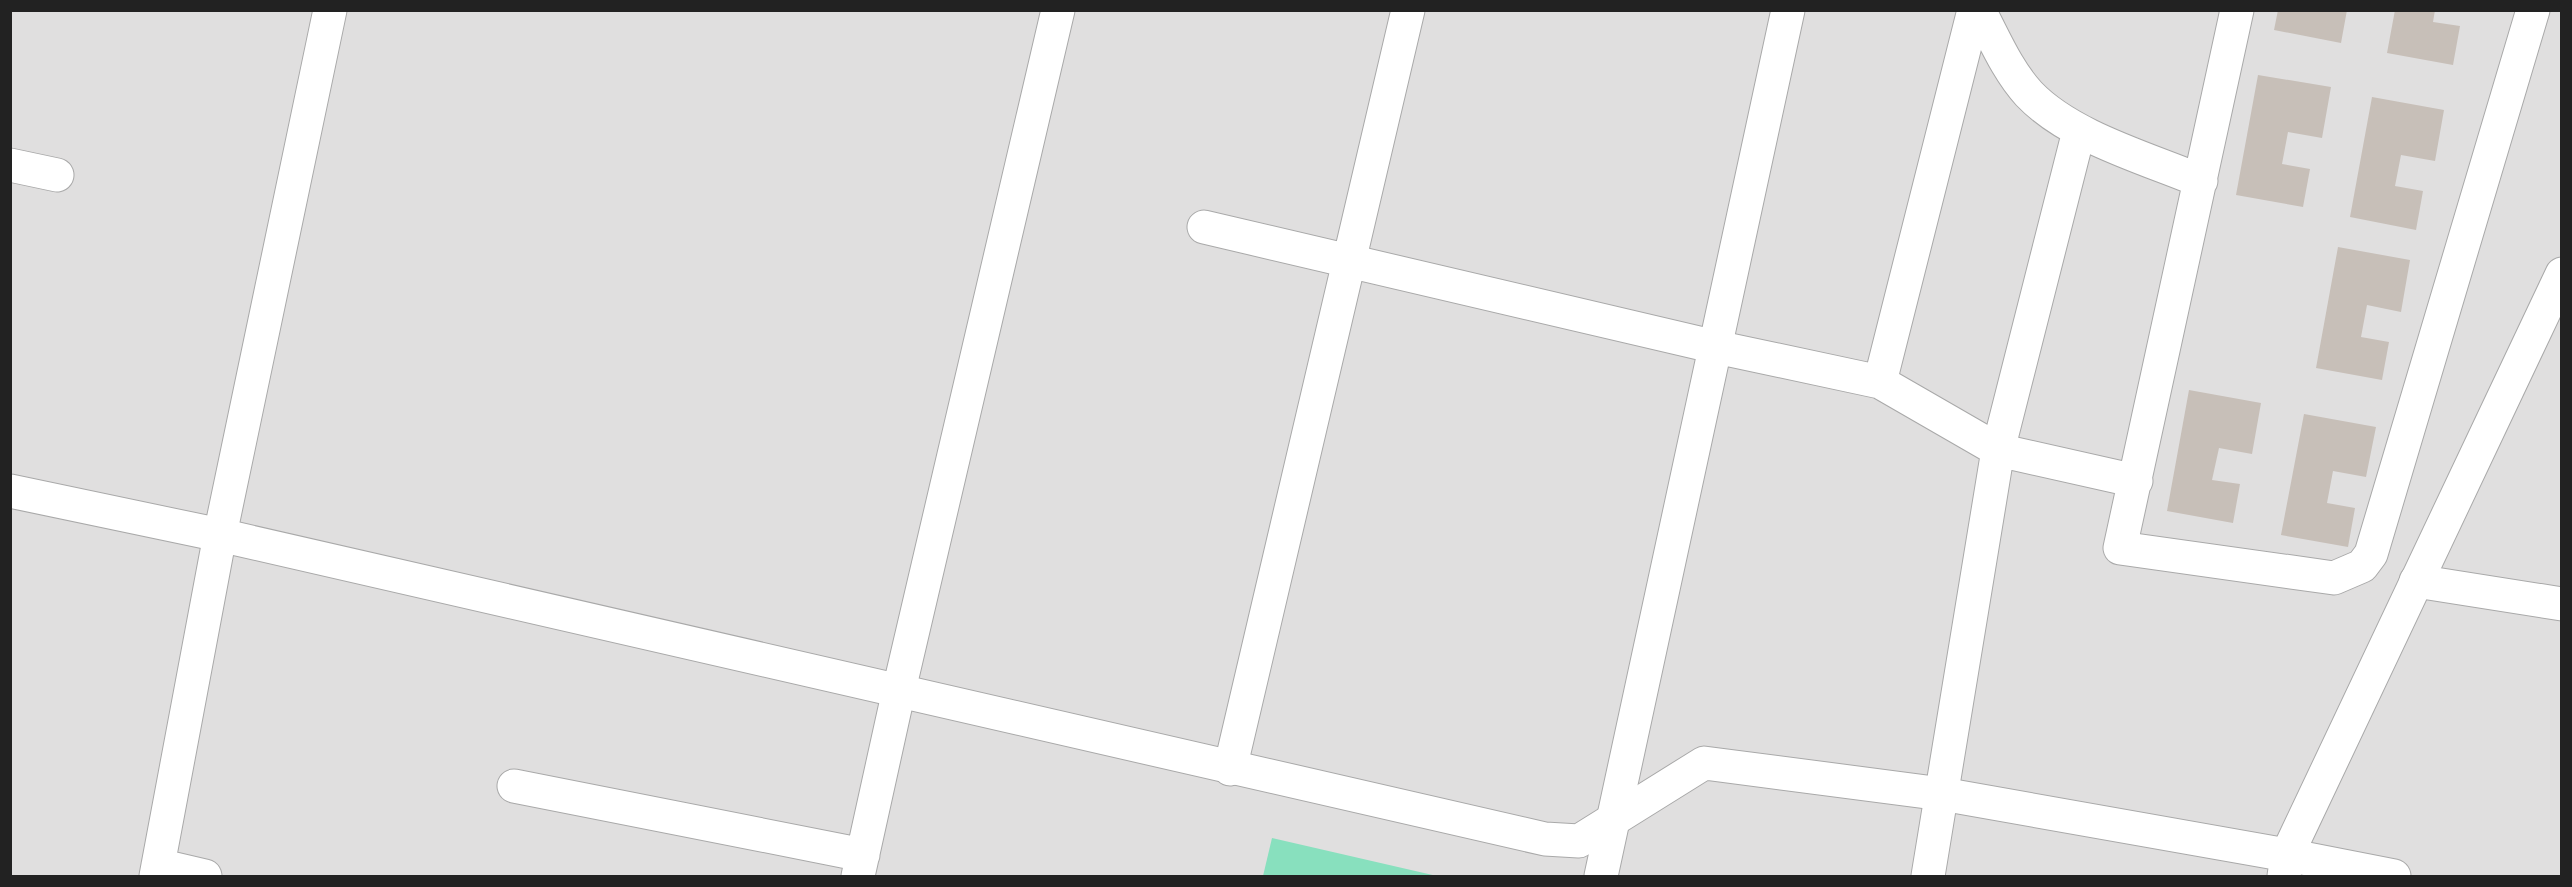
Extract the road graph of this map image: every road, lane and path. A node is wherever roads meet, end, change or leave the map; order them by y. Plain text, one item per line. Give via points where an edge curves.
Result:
1 (330, 10) edge
2 (1058, 10) edge
3 (1408, 10) edge
4 (1788, 10) edge
5 (1974, 10) edge
6 (1978, 10) edge
7 (2237, 10) edge
8 (2533, 10) edge
9 (2079, 131) junction
10 (10, 165) edge
11 (57, 175) dead end
12 (2201, 181) junction
13 (1204, 226) dead end
14 (1350, 260) junction
15 (2562, 274) edge
16 (1716, 347) junction
17 (1880, 382) junction
18 (1998, 450) junction
19 (2136, 482) junction
20 (10, 491) edge
21 (220, 535) junction
22 (2416, 581) junction
23 (2562, 604) edge
24 (899, 690) junction
25 (1230, 769) junction
26 (514, 786) dead end
27 (1942, 794) junction
28 (1614, 819) junction
29 (861, 866) edge
30 (2286, 866) edge
31 (157, 871) edge
32 (205, 876) edge
33 (1601, 876) edge
34 (1928, 876) edge
35 (2394, 876) edge

1 - 21 street
2 - 24 street
3 - 14 street
4 - 16 street
5 - 17 street
6 - 9 street via 2028,93 2053,116
7 - 12 street
8 - 19 street via 2378,537 2362,566 2334,578 2120,548
9 - 12 street
9 - 18 street
10 - 11 street
12 - 19 street
13 - 14 street
14 - 16 street
14 - 25 street
15 - 22 street
16 - 17 street
16 - 28 street
17 - 18 street
18 - 19 street
18 - 27 street
20 - 21 street
21 - 24 street
21 - 31 street
22 - 23 street
22 - 30 street
24 - 25 street
24 - 29 street
25 - 28 street via 1545,839 1579,841
26 - 29 street
27 - 28 street via 1704,763
27 - 30 street
27 - 34 street
28 - 33 street
30 - 35 street
31 - 32 street

